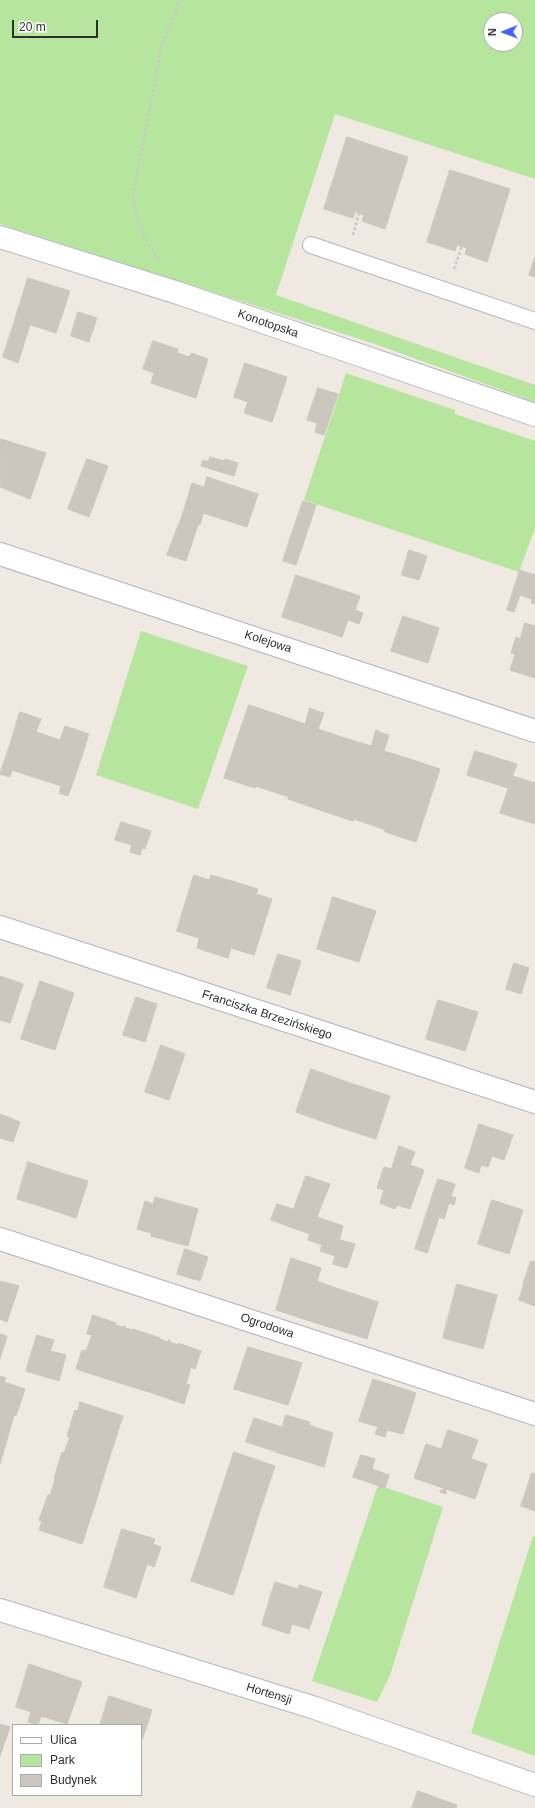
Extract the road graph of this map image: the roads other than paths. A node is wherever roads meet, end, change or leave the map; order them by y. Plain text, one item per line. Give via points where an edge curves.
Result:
1 (0, 237) edge
2 (311, 245) dead end
3 (535, 321) edge
4 (535, 415) edge
5 (0, 554) edge
6 (535, 731) edge
7 (0, 927) edge
8 (535, 1102) edge
9 (0, 1238) edge
10 (535, 1414) edge
11 (0, 1610) edge
12 (535, 1784) edge

1 - 4 street, Konotopska via 166,290
2 - 3 lane
5 - 6 street, Kolejowa
7 - 8 street, Franciszka Brzezińskiego
9 - 10 street, Ogrodowa
11 - 12 street, Hortensji via 316,1708

